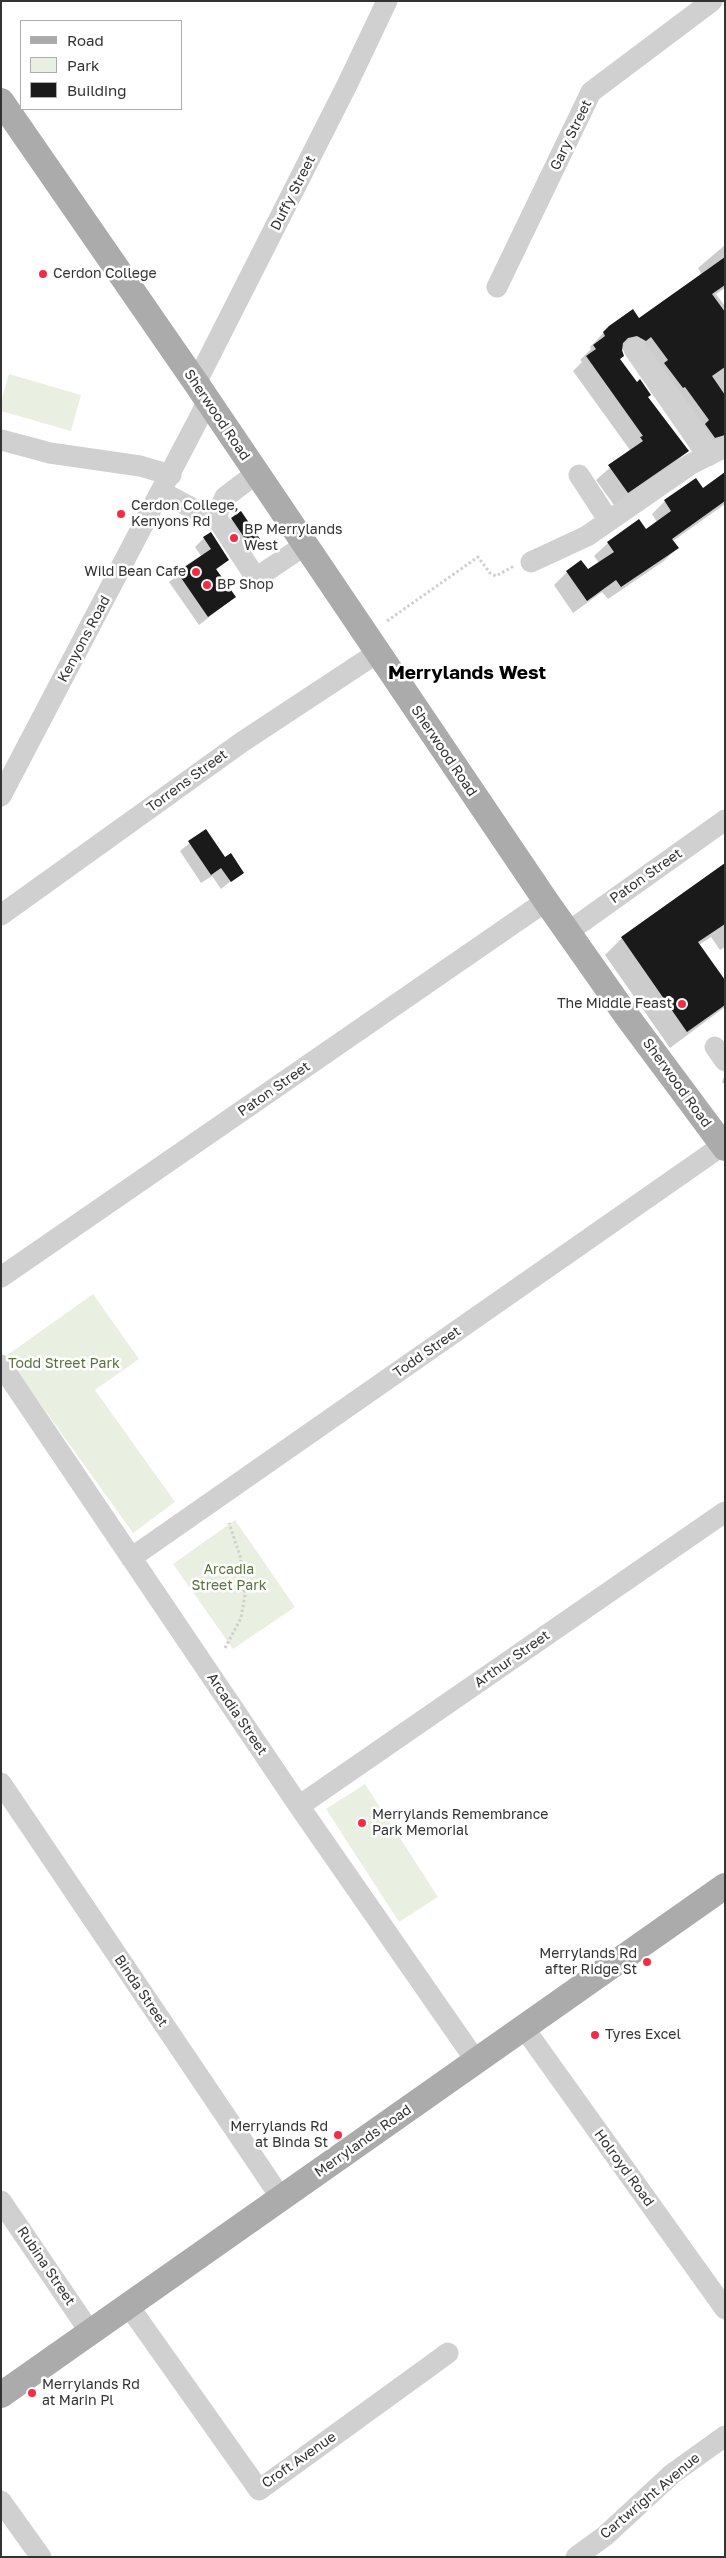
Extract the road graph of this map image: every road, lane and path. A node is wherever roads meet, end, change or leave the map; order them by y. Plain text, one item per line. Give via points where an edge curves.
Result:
1 (712, 1) edge
2 (382, 3) edge
3 (1, 101) edge
4 (497, 288) dead end
5 (202, 392) junction
6 (1, 440) edge
7 (717, 451) edge
8 (257, 473) junction
9 (579, 475) dead end
10 (166, 484) junction
11 (217, 514) junction
12 (609, 521) junction
13 (305, 545) junction
14 (531, 562) joint
15 (387, 621) dead end
16 (377, 653) junction
17 (3, 788) edge
18 (725, 820) edge
19 (546, 901) junction
20 (1, 915) edge
21 (568, 932) junction
22 (724, 1147) edge
23 (1, 1276) edge
24 (1, 1365) edge
25 (725, 1512) edge
26 (229, 1523) dead end
27 (131, 1558) junction
28 (225, 1648) dead end
29 (1, 1783) edge
30 (299, 1806) junction
31 (725, 1886) edge
32 (524, 2028) junction
33 (476, 2061) junction
34 (281, 2198) junction
35 (1, 2201) edge
36 (128, 2305) junction
37 (725, 2309) edge
38 (90, 2332) junction
39 (448, 2353) dead end
40 (1, 2395) edge
41 (725, 2436) edge
42 (1, 2501) edge
43 (41, 2557) edge
44 (576, 2557) edge

1 - 4 street, Gary Street via 591,92
2 - 5 street, Duffy Street
3 - 5 main road, Sherwood Road
5 - 8 main road, Sherwood Road
5 - 10 street, Kenyons Road
6 - 10 street via 50,453 140,466
7 - 12 street via 691,464
8 - 11 street via 225,497
8 - 13 main road, Sherwood Road
9 - 12 street
10 - 11 street via 199,512
10 - 17 street, Kenyons Road
11 - 13 street via 256,578
12 - 14 street via 587,536
13 - 16 main road, Sherwood Road
14 - 15 path via 520,563 496,576 478,556
16 - 19 main road, Sherwood Road
16 - 20 street, Torrens Street via 242,742
18 - 21 street, Paton Street
19 - 21 main road, Sherwood Road
19 - 23 street, Paton Street
21 - 22 main road, Sherwood Road
22 - 27 street, Todd Street
24 - 27 street, Arcadia Street
25 - 30 street, Arthur Street
26 - 28 path via 240,1556 245,1596 241,1618
27 - 30 street, Arcadia Street
29 - 34 street, Binda Street
30 - 33 street, Arcadia Street
31 - 32 main road, Merrylands Road
32 - 33 main road, Merrylands Road
32 - 37 street, Holroyd Road
33 - 34 main road, Merrylands Road
34 - 36 main road, Merrylands Road
35 - 38 street, Rubina Street
36 - 38 main road, Merrylands Road
36 - 39 street, Croft Avenue via 260,2490
38 - 40 main road, Merrylands Road
41 - 44 street, Cartwright Avenue via 672,2474 605,2536
42 - 43 street

